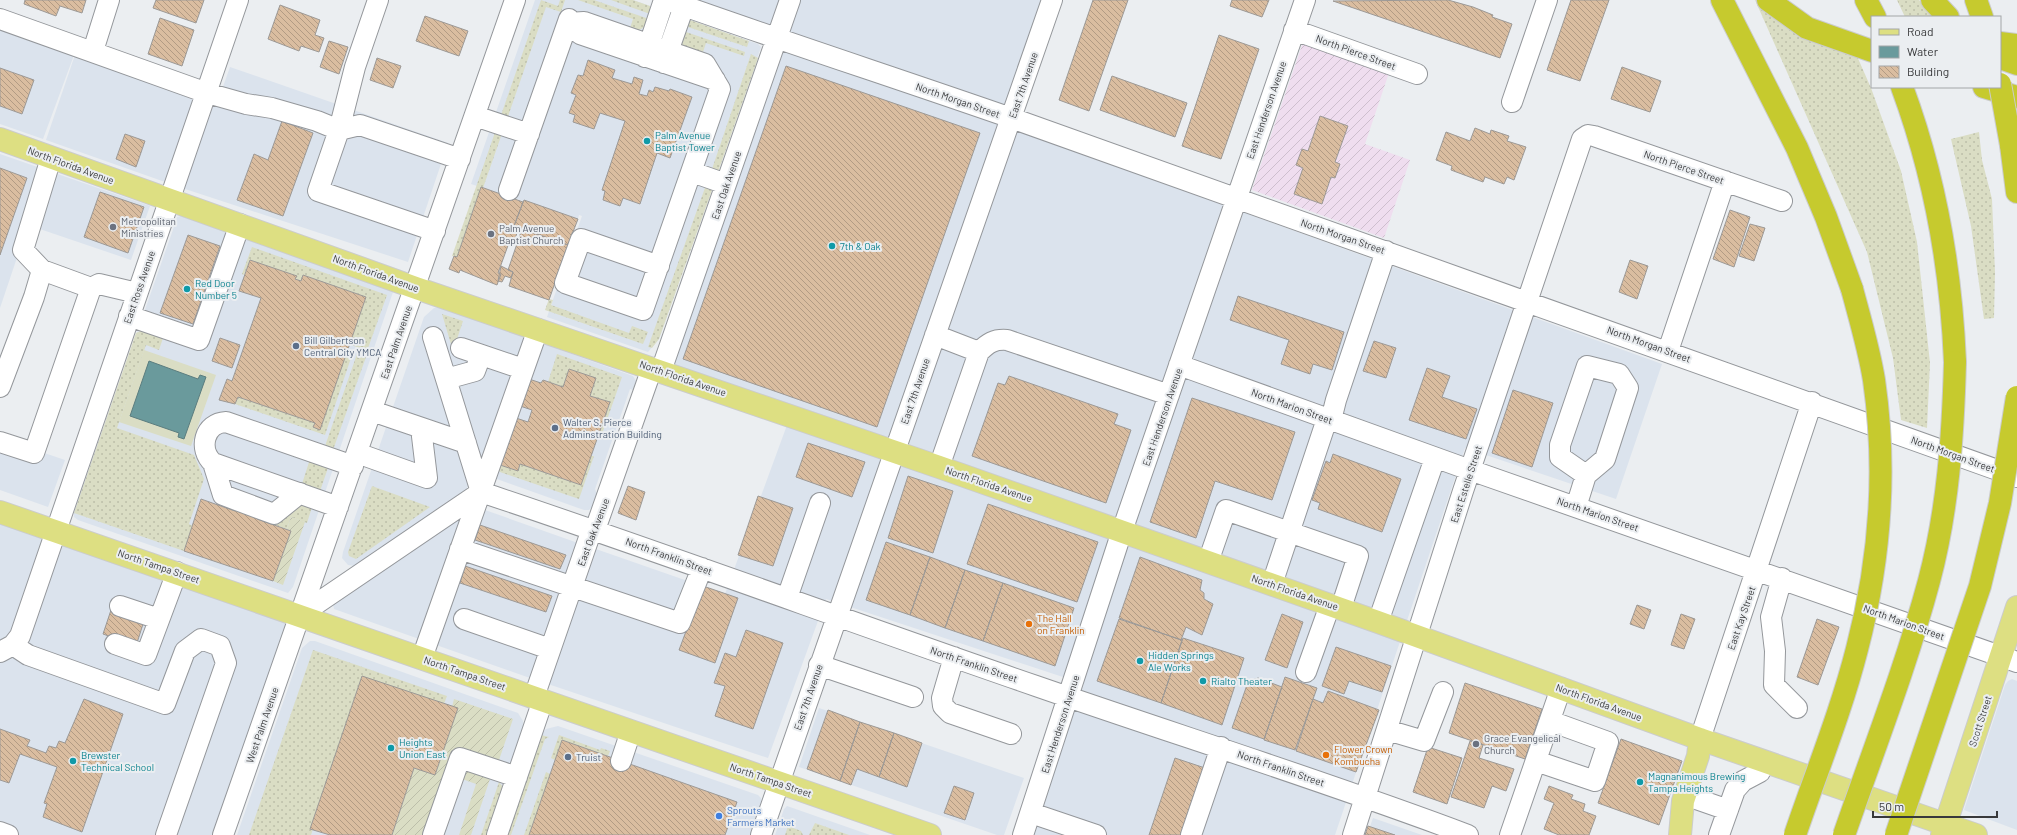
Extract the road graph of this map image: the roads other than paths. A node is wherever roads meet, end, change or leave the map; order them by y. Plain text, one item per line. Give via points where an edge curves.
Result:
1 (109, 0) edge
2 (238, 0) edge
3 (378, 0) edge
4 (515, 0) edge
5 (664, 0) edge
6 (790, 0) edge
7 (1052, 0) edge
8 (1305, 0) edge
9 (1547, 0) edge
10 (1722, 0) edge
11 (1768, 0) edge
12 (1866, 0) edge
13 (1932, 0) edge
14 (1976, 0) edge
15 (675, 3) edge
16 (1874, 16) edge
17 (1947, 16) edge
18 (1982, 16) edge
19 (0, 19) edge
20 (1294, 30) junction
21 (777, 39) junction
22 (2001, 43) edge
23 (2017, 45) edge
24 (1871, 50) edge
25 (93, 51) junction
26 (647, 51) junction
27 (666, 57) junction
28 (2001, 58) edge
29 (2017, 64) edge
30 (1417, 74) dead end
31 (1987, 88) edge
32 (2001, 88) edge
33 (207, 93) junction
34 (1905, 93) edge
35 (2017, 97) edge
36 (1512, 102) dead end
37 (475, 116) junction
38 (1012, 118) junction
39 (339, 130) junction
40 (529, 134) junction
41 (1586, 136) joint
42 (0, 139) edge
43 (52, 158) junction
44 (460, 159) junction
45 (692, 172) junction
46 (1725, 181) junction
47 (726, 184) junction
48 (509, 190) dead end
49 (2017, 192) edge
50 (1236, 198) junction
51 (169, 199) junction
52 (1782, 201) dead end
53 (240, 224) junction
54 (435, 231) junction
55 (1386, 251) junction
56 (659, 266) junction
57 (42, 270) junction
58 (91, 288) junction
59 (416, 288) junction
60 (137, 293) junction
61 (1528, 300) junction
62 (129, 316) junction
63 (538, 328) junction
64 (935, 335) junction
65 (433, 336) dead end
66 (461, 348) dead end
67 (1668, 351) junction
68 (979, 352) junction
69 (481, 355) junction
70 (1179, 365) junction
71 (523, 369) junction
72 (657, 369) junction
73 (446, 379) junction
74 (0, 387) edge
75 (1169, 395) junction
76 (2017, 397) edge
77 (1812, 402) junction
78 (372, 411) junction
79 (1329, 419) junction
80 (421, 428) junction
81 (0, 442) edge
82 (466, 443) junction
83 (894, 451) junction
84 (1436, 458) junction
85 (355, 460) junction
86 (213, 463) junction
87 (939, 466) junction
88 (1470, 470) junction
89 (1586, 475) junction
90 (2017, 477) edge
91 (480, 492) junction
92 (300, 493) junction
93 (820, 503) dead end
94 (338, 507) junction
95 (1576, 507) junction
96 (0, 512) edge
97 (592, 529) junction
98 (56, 530) junction
99 (1122, 531) junction
100 (1289, 532) junction
101 (460, 549) junction
102 (1208, 562) junction
103 (702, 568) junction
104 (1758, 570) junction
105 (177, 572) junction
106 (1782, 578) junction
107 (1272, 584) junction
108 (572, 586) junction
109 (787, 598) junction
110 (120, 606) dead end
111 (1335, 606) junction
112 (2017, 607) edge
113 (300, 615) junction
114 (836, 616) junction
115 (159, 619) junction
116 (464, 619) dead end
117 (1378, 622) junction
118 (1416, 635) junction
119 (115, 644) dead end
120 (7, 649) edge
121 (550, 649) junction
122 (954, 657) junction
123 (422, 658) junction
124 (2009, 659) edge
125 (820, 665) junction
126 (1306, 672) dead end
127 (1561, 688) junction
128 (1443, 692) dead end
129 (1069, 697) junction
130 (913, 698) dead end
131 (539, 699) junction
132 (1797, 708) dead end
133 (1550, 722) junction
134 (1387, 730) junction
135 (631, 731) junction
136 (1012, 734) dead end
137 (1700, 739) junction
138 (1221, 748) junction
139 (621, 761) dead end
140 (1536, 761) junction
141 (1764, 761) junction
142 (516, 777) junction
143 (779, 782) junction
144 (1366, 797) junction
145 (1684, 798) junction
146 (1728, 810) junction
147 (1031, 813) junction
148 (1944, 830) edge
149 (0, 832) edge
150 (8, 835) edge
151 (166, 835) edge
152 (223, 835) edge
153 (433, 835) edge
154 (497, 835) edge
155 (761, 835) edge
156 (930, 835) edge
157 (1023, 835) edge
158 (1096, 835) edge
159 (1191, 835) edge
160 (1353, 835) edge
161 (1468, 835) edge
162 (1510, 835) edge
163 (1670, 835) edge
164 (1680, 835) edge
165 (1719, 835) edge
166 (1795, 835) edge
167 (1844, 835) edge
168 (1896, 835) edge
169 (1976, 835) edge

1 - 25 street
2 - 33 street, East Ross Avenue
3 - 39 street via 355,66
4 - 37 street, East Palm Avenue
5 - 26 street
6 - 21 street, East Oak Avenue
7 - 38 street, East 7th Avenue
8 - 20 street, East Henderson Avenue
9 - 36 street
10 - 166 highway, bridge via 1797,148 1826,217 1852,289 1874,379 1878,423 1881,468 1876,550 1870,593 1857,650
11 - 24 highway via 1807,28
12 - 16 highway
13 - 17 highway
14 - 18 highway
15 - 21 street, North Morgan Street
15 - 27 street
19 - 25 street
20 - 30 street, North Pierce Street
20 - 50 street, East Henderson Avenue
21 - 38 street, North Morgan Street
21 - 47 street, East Oak Avenue
22 - 23 highway
25 - 33 street
26 - 27 street
26 - 40 street via 584,22 569,21
27 - 45 street via 715,80 720,89
28 - 29 highway
31 - 35 highway
32 - 49 highway, bridge
33 - 39 street via 272,108
33 - 51 street, East Ross Avenue
34 - 167 highway, bridge via 1939,216 1950,290 1955,362 1949,466 1941,525 1929,581 1913,636
37 - 40 street
37 - 44 street, East Palm Avenue
38 - 50 street, North Morgan Street
38 - 64 street, East 7th Avenue
39 - 44 street via 360,125
39 - 54 street via 318,191
40 - 48 street
41 - 46 street, North Pierce Street via 1594,136
41 - 61 street, East Estelle Street via 1580,144
42 - 43 main road, North Florida Avenue
43 - 51 main road, North Florida Avenue
43 - 57 street via 23,250
44 - 54 street, East Palm Avenue
45 - 47 street
45 - 56 street
46 - 52 street, North Pierce Street
46 - 67 street
47 - 72 street, East Oak Avenue
50 - 55 street, North Morgan Street
50 - 70 street, East Henderson Avenue
51 - 53 main road, North Florida Avenue
51 - 60 street, East Ross Avenue
53 - 59 main road, North Florida Avenue
53 - 62 street via 199,340
54 - 59 street, East Palm Avenue
55 - 61 street, North Morgan Street
55 - 79 street
56 - 56 street via 643,310 566,283 581,239
57 - 58 street
57 - 74 street
58 - 60 street via 99,284
58 - 81 street via 34,453
59 - 63 main road, North Florida Avenue
59 - 78 street, East Palm Avenue
60 - 62 street, East Ross Avenue
61 - 67 street, North Morgan Street
61 - 88 street, East Estelle Street
62 - 98 street, East Ross Avenue
63 - 71 street
63 - 72 main road, North Florida Avenue
64 - 68 street
64 - 83 street, East 7th Avenue
65 - 73 street
66 - 69 street
67 - 77 street, North Morgan Street
68 - 75 street via 986,344 997,339 1007,340
68 - 87 street
69 - 71 street
69 - 73 street via 475,371
70 - 75 street, East Henderson Avenue
70 - 79 street, North Marion Street
71 - 91 street
72 - 83 main road, North Florida Avenue
72 - 97 street, East Oak Avenue via 596,527
73 - 82 street
75 - 99 street, East Henderson Avenue
76 - 168 highway, bridge via 2000,503 1980,586
77 - 90 street, North Morgan Street
77 - 104 street, East Kay Street
78 - 80 street
78 - 85 street, East Palm Avenue
79 - 84 street, North Marion Street
79 - 100 street
80 - 82 street
80 - 85 street via 427,478
82 - 91 street
83 - 87 main road, North Florida Avenue
83 - 114 street, East 7th Avenue
84 - 88 street, North Marion Street
84 - 117 street
85 - 86 street via 220,422 213,426 206,437 205,452
85 - 94 street, East Palm Avenue
86 - 92 street
86 - 92 street via 222,495 274,514
87 - 99 main road, North Florida Avenue
88 - 95 street, North Marion Street
88 - 118 street, East Estelle Street
89 - 89 street via 1605,459 1628,388 1619,374 1587,366 1560,445 1560,457
89 - 95 street
91 - 97 street, North Franklin Street
91 - 101 street
91 - 113 street
92 - 94 street
93 - 109 street
94 - 113 street, East Palm Avenue
95 - 104 street, North Marion Street
96 - 98 main road, North Tampa Street
97 - 103 street, North Franklin Street
97 - 108 street, East Oak Avenue
98 - 105 main road, North Tampa Street
98 - 120 street, East Ross Avenue via 20,636
99 - 102 main road, North Florida Avenue
99 - 129 street, East Henderson Avenue
100 - 102 street via 1226,510
100 - 107 street
100 - 111 street via 1358,556
101 - 108 street
101 - 123 street
102 - 107 main road, North Florida Avenue
103 - 108 street via 680,623
103 - 109 street, North Franklin Street
104 - 106 street, North Marion Street
104 - 137 street, East Kay Street
105 - 113 main road, North Tampa Street
105 - 115 street
106 - 124 street, North Marion Street
106 - 132 street via 1770,617 1775,651 1774,685
107 - 111 main road, North Florida Avenue
108 - 121 street, East Oak Avenue
109 - 114 street, North Franklin Street
110 - 115 street
111 - 117 main road, North Florida Avenue
111 - 126 street
112 - 124 main road, Scott Street
113 - 123 main road, North Tampa Street
113 - 152 street, West Palm Avenue
114 - 122 street, North Franklin Street
114 - 125 street, East 7th Avenue
115 - 119 street via 146,655
116 - 121 street
117 - 118 main road, North Florida Avenue
118 - 127 main road, North Florida Avenue
118 - 134 street, East Estelle Street
120 - 151 street via 165,704 185,652 201,639 220,646 226,663
121 - 131 street, East Oak Avenue
122 - 129 street, North Franklin Street
122 - 136 street via 942,698 943,706 950,713
123 - 131 main road, North Tampa Street
124 - 148 main road, Scott Street
125 - 130 street
125 - 143 street, East 7th Avenue
127 - 133 street
127 - 137 main road, North Florida Avenue
128 - 134 street via 1424,741
129 - 138 street, North Franklin Street
129 - 147 street, East Henderson Avenue
131 - 135 main road, North Tampa Street
131 - 142 street, East Oak Avenue
133 - 140 street
133 - 140 street via 1608,742 1595,781
134 - 144 street, East Estelle Street
135 - 139 street
135 - 143 main road, North Tampa Street
137 - 141 main road, North Florida Avenue
137 - 145 main road, East Kay Street via 1698,756
138 - 144 street, North Franklin Street
138 - 159 street
140 - 162 street
141 - 146 street via 1760,772 1743,781 1735,790
141 - 148 main road, North Florida Avenue
142 - 153 street via 460,758
142 - 154 street, East Oak Avenue
143 - 155 street, East 7th Avenue
143 - 156 main road, North Tampa Street
144 - 160 street, East Estelle Street
144 - 161 street, North Franklin Street
145 - 146 street
145 - 163 main road
145 - 164 main road, East Kay Street
146 - 165 street
147 - 157 street, East Henderson Avenue
147 - 158 street
148 - 169 main road, North Florida Avenue
149 - 150 street

